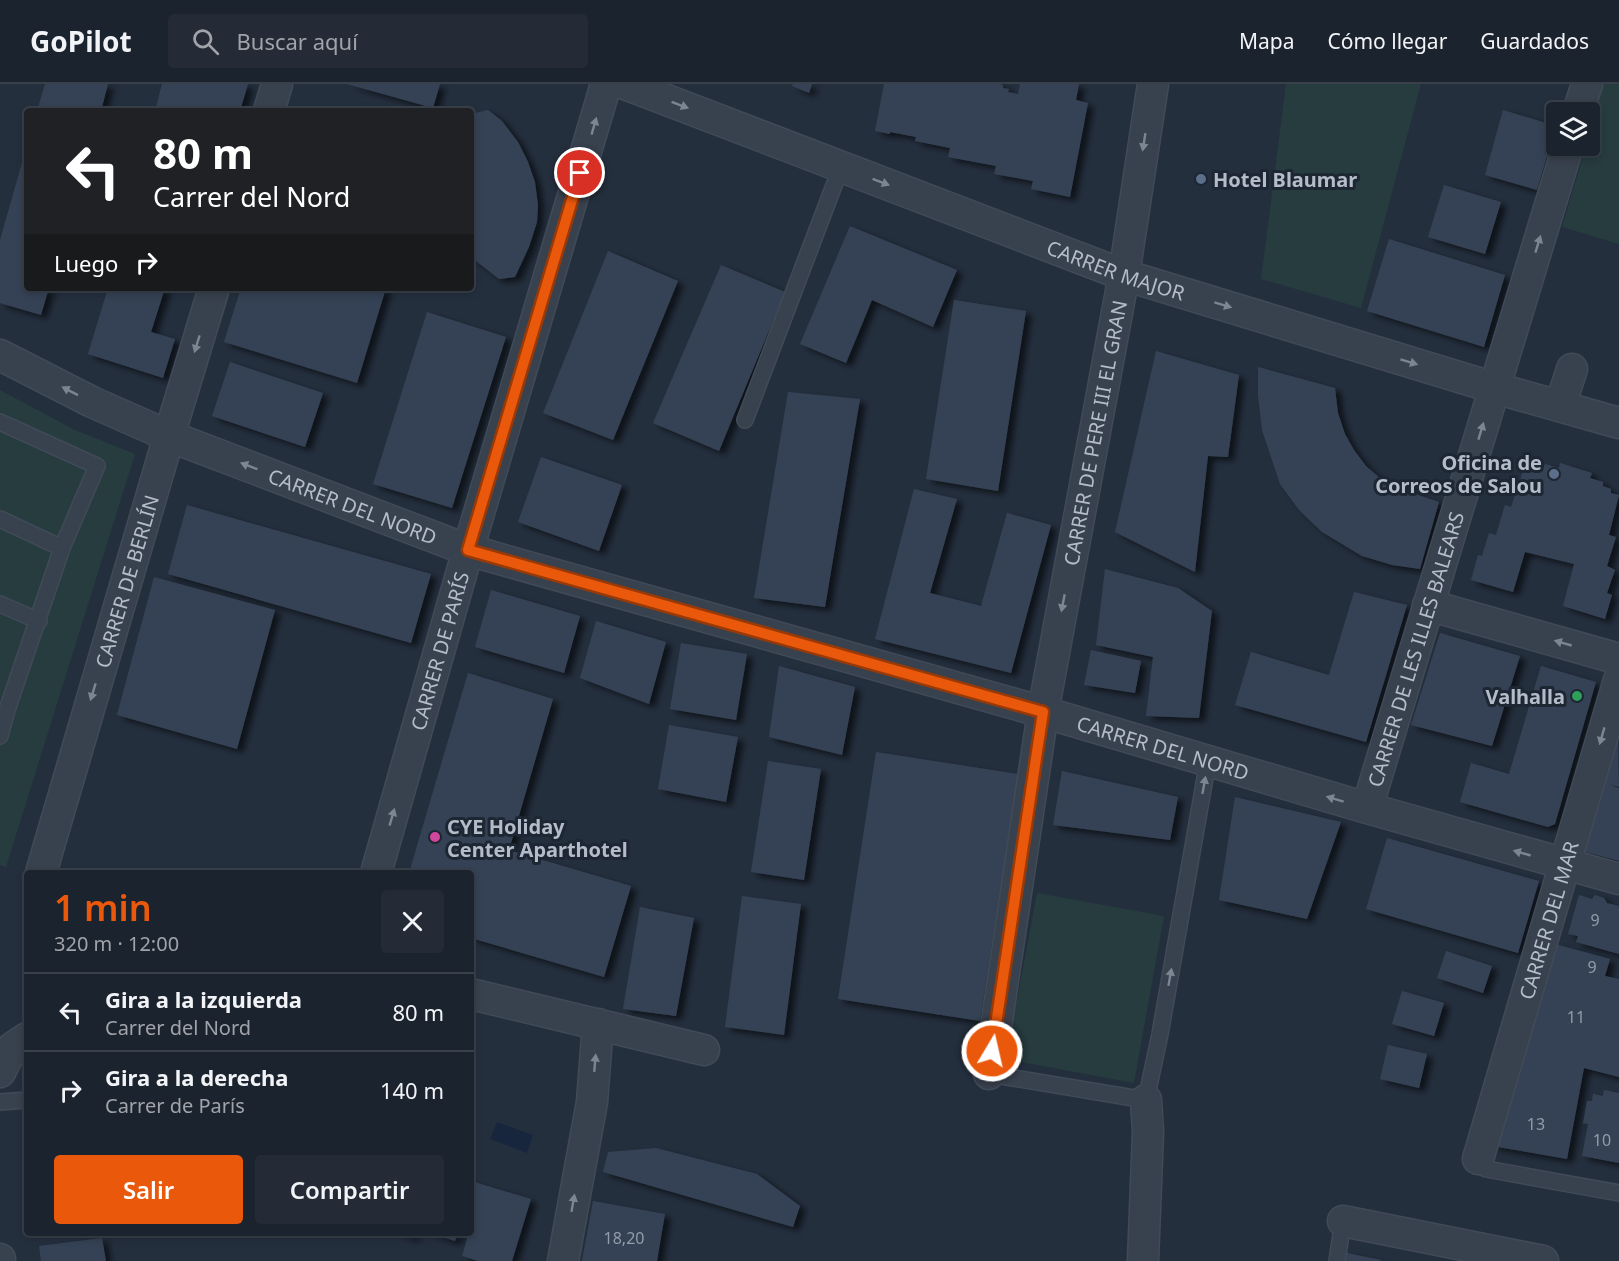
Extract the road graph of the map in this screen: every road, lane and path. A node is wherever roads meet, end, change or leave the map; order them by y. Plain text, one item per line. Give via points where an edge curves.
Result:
1 (277, 84) edge
2 (606, 84) edge
3 (625, 84) edge
4 (1153, 84) edge
5 (1587, 84) edge
6 (1581, 102) edge
7 (270, 108) edge
8 (1565, 156) edge
9 (841, 167) junction
10 (1124, 275) junction
11 (213, 291) edge
12 (0, 355) edge
13 (1572, 369) dead end
14 (1495, 388) junction
15 (1560, 406) junction
16 (745, 420) dead end
17 (0, 422) edge
18 (1619, 423) edge
19 (169, 436) junction
20 (0, 519) edge
21 (62, 548) junction
22 (468, 550) junction
23 (0, 604) edge
24 (1428, 605) junction
25 (39, 621) junction
26 (1619, 659) edge
27 (1619, 680) edge
28 (4, 708) edge
29 (1043, 712) junction
30 (0, 736) edge
31 (1208, 761) junction
32 (1367, 808) junction
33 (1564, 865) junction
34 (42, 870) edge
35 (377, 870) edge
36 (1619, 879) edge
37 (474, 995) edge
38 (598, 1024) junction
39 (24, 1040) edge
40 (704, 1050) dead end
41 (24, 1066) edge
42 (0, 1073) edge
43 (989, 1074) joint
44 (24, 1100) edge
45 (1146, 1100) junction
46 (0, 1102) edge
47 (1478, 1159) joint
48 (1619, 1193) edge
49 (1343, 1221) joint
50 (563, 1261) edge
51 (1143, 1261) edge
52 (1337, 1261) edge
53 (1543, 1261) edge

1 - 7 street
22 -> 2 street, CARRER DE PARÍS
3 -> 9 street, CARRER MAJOR
4 -> 10 street, CARRER DE PERE III EL GRAN
5 - 6 street
14 -> 8 street, CARRER DE LES ILLES BALEARS
9 -> 10 street, CARRER MAJOR
9 - 16 lane
10 -> 14 street, CARRER MAJOR
10 -> 29 street, CARRER DE PERE III EL GRAN
11 -> 19 street, CARRER DE BERLÍN
19 -> 12 street, CARRER DEL NORD
13 - 15 street
14 - 15 street, CARRER MAJOR
24 -> 14 street, CARRER DE LES ILLES BALEARS
15 - 18 street, CARRER MAJOR
17 - 21 lane via 97,466
22 -> 19 street, CARRER DEL NORD
19 -> 34 street, CARRER DE BERLÍN
20 - 21 lane
21 - 25 lane
22 - 29 street, CARRER DEL NORD
35 -> 22 street, CARRER DE PARÍS
23 - 25 lane
26 -> 24 street
24 - 32 street, CARRER DE LES ILLES BALEARS
25 - 28 lane
27 -> 33 street, CARRER DEL MAR
28 - 30 lane
29 - 31 street, CARRER DEL NORD
29 - 43 street
32 -> 31 street, CARRER DEL NORD
45 -> 31 lane
33 -> 32 street, CARRER DEL NORD
33 - 36 street, CARRER DEL NORD
33 - 47 street, CARRER DEL MAR
37 - 38 street
38 - 40 street
50 -> 38 street via 592,1102
39 - 42 street via 12,1048
41 - 42 street
43 - 45 lane
44 - 46 lane
45 - 51 street
47 - 48 lane via 1486,1168
49 - 52 lane
49 - 53 street

